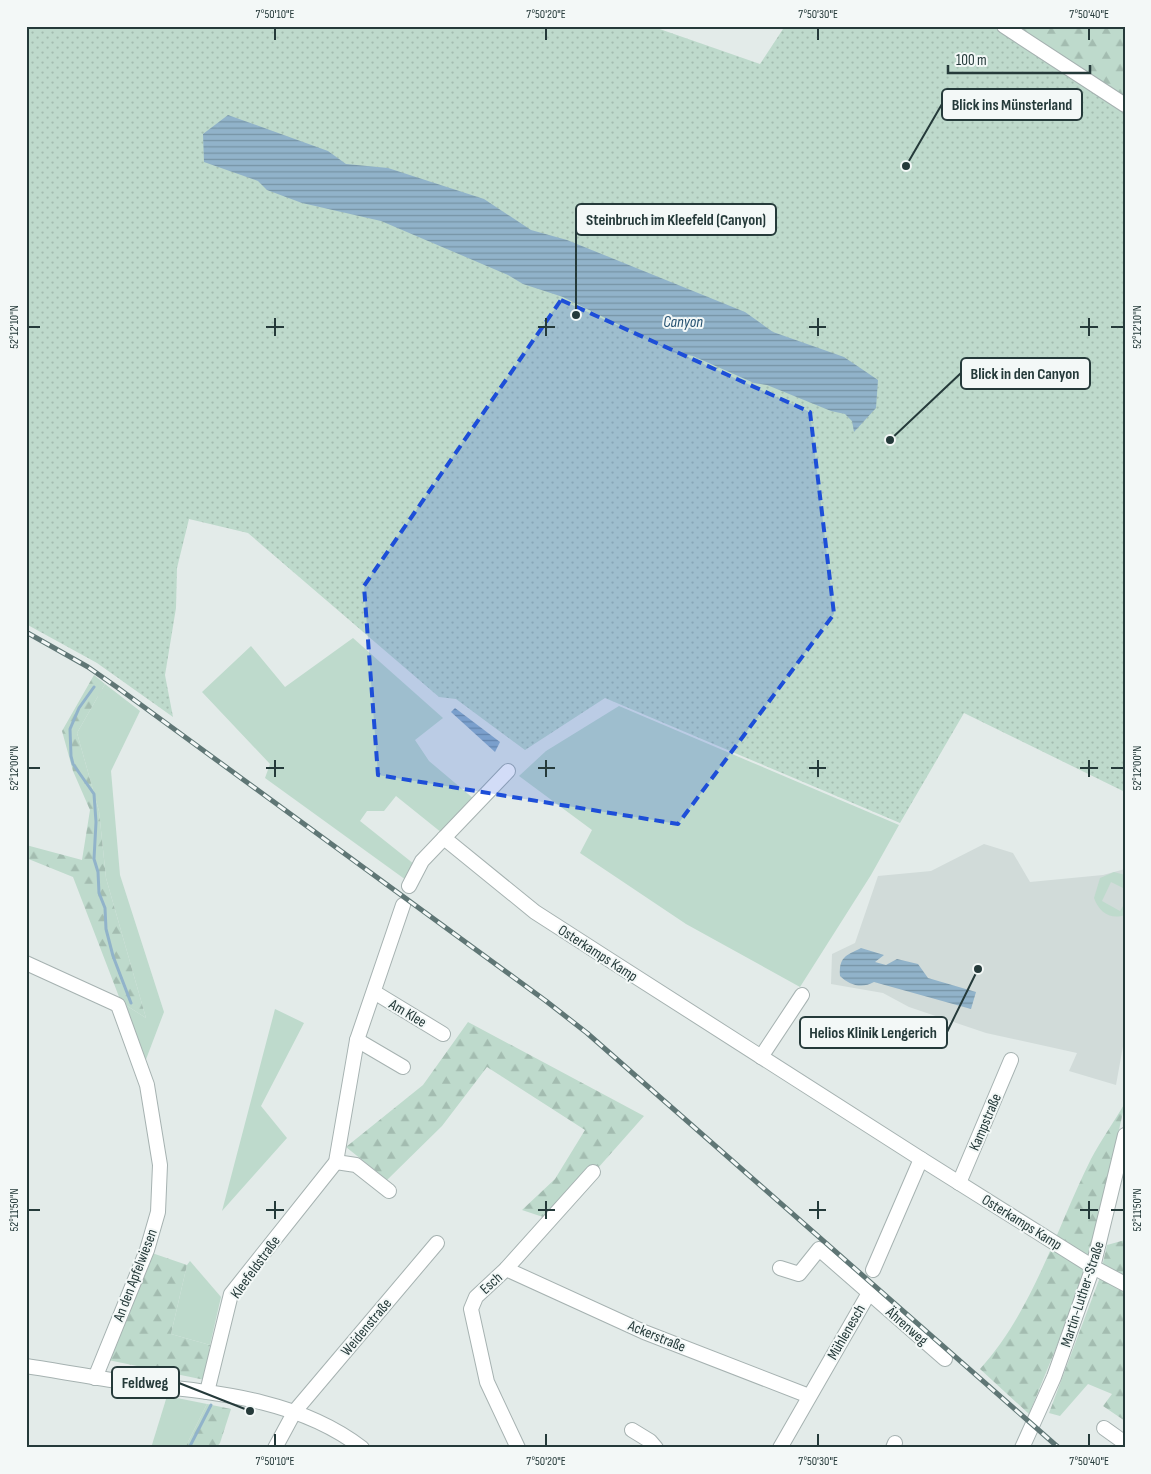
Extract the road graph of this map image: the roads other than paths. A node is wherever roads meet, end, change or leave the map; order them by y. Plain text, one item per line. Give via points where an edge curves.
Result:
1 (1004, 26) edge
2 (1125, 105) edge
3 (508, 771) dead end
4 (444, 838) junction
5 (409, 886) dead end
6 (403, 905) dead end
7 (26, 963) edge
8 (374, 992) junction
9 (802, 995) dead end
10 (443, 1034) dead end
11 (357, 1040) junction
12 (760, 1057) junction
13 (1011, 1060) dead end
14 (403, 1067) dead end
15 (1125, 1135) edge
16 (921, 1159) junction
17 (336, 1162) junction
18 (593, 1172) dead end
19 (959, 1183) junction
20 (389, 1191) dead end
21 (437, 1243) dead end
22 (1093, 1267) junction
23 (780, 1268) dead end
24 (506, 1269) junction
25 (873, 1270) dead end
26 (1125, 1284) edge
27 (868, 1293) junction
28 (946, 1359) dead end
29 (26, 1366) edge
30 (95, 1378) junction
31 (207, 1392) junction
32 (810, 1396) junction
33 (295, 1411) junction
34 (1104, 1428) dead end
35 (632, 1430) dead end
36 (1125, 1443) edge
37 (275, 1448) edge
38 (362, 1448) edge
39 (518, 1448) edge
40 (656, 1448) edge
41 (780, 1448) edge
42 (1022, 1448) edge

1 - 2 street
3 - 4 street
4 - 5 street via 422,861
4 - 12 street, Osterkamps Kamp via 535,912
6 - 8 street, Kleefeldstraße
7 - 30 street, An den Apfelwiesen via 118,1005 147,1084 160,1166 158,1212 147,1250
8 - 10 street, Am Klee
8 - 11 street, Kleefeldstraße
9 - 12 street
11 - 14 street
11 - 17 street, Kleefeldstraße
12 - 16 street, Osterkamps Kamp
13 - 19 street, Kampstraße
15 - 22 street, Martin-Luther-Straße
16 - 19 street, Osterkamps Kamp
16 - 25 street
17 - 20 street via 356,1165
17 - 31 street, Kleefeldstraße via 232,1294
18 - 24 street, Esch
19 - 22 street, Osterkamps Kamp
21 - 33 street, Weidenstraße
22 - 26 street, Osterkamps Kamp
22 - 42 street, Martin-Luther-Straße via 1054,1377
23 - 27 street, Mühlenesch via 799,1274 819,1249
24 - 32 street, Ackerstraße via 644,1332
24 - 39 street, Esch via 476,1297 471,1309 487,1382
27 - 28 street, Ährenweg
27 - 32 street, Mühlenesch
29 - 30 street
30 - 31 street
31 - 33 street
32 - 41 street, Mühlenesch
33 - 37 street, Weidenstraße
33 - 38 street via 340,1432
34 - 36 street
35 - 40 street

